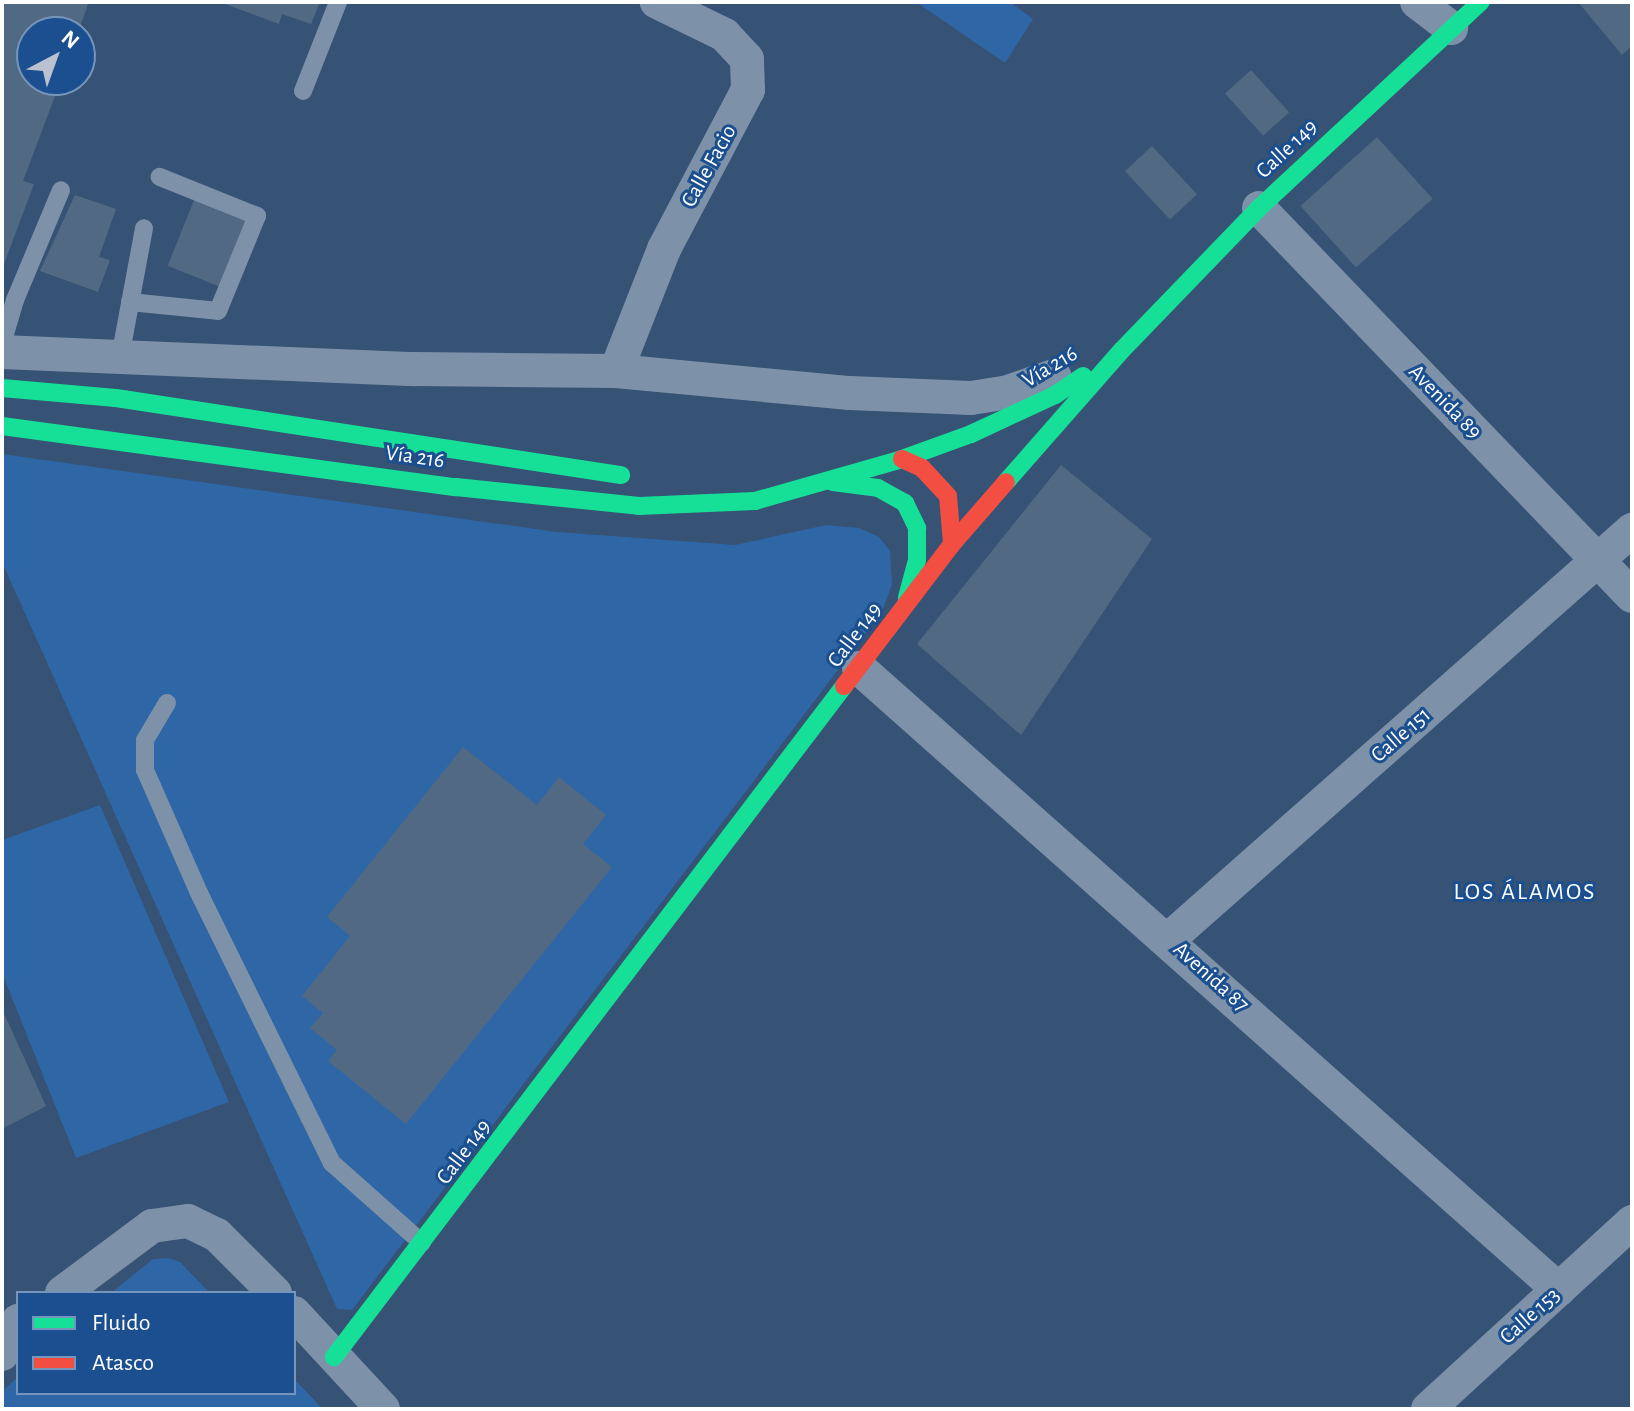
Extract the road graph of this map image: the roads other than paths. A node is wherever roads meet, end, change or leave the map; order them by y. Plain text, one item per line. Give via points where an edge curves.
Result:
1 (338, 2) edge
2 (657, 2) edge
3 (1417, 2) edge
4 (1481, 2) edge
5 (1451, 28) junction
6 (303, 91) dead end
7 (160, 177) dead end
8 (61, 190) dead end
9 (1259, 208) junction
10 (144, 228) dead end
11 (130, 302) junction
12 (2, 344) edge
13 (1122, 350) junction
14 (2, 352) edge
15 (119, 355) junction
16 (616, 371) junction
17 (2, 388) edge
18 (116, 398) junction
19 (2, 426) edge
20 (902, 459) junction
21 (642, 478) dead end
22 (760, 480) dead end
23 (820, 481) junction
24 (1632, 530) edge
25 (952, 544) junction
26 (1598, 561) junction
27 (1632, 596) edge
28 (903, 612) junction
29 (859, 668) junction
30 (167, 703) dead end
31 (1169, 939) junction
32 (1632, 1222) edge
33 (424, 1244) junction
34 (1559, 1290) junction
35 (65, 1291) edge
36 (273, 1291) edge
37 (296, 1315) edge
38 (16, 1325) edge
39 (2, 1354) edge
40 (334, 1357) junction
41 (383, 1409) edge
42 (1428, 1409) edge

1 - 6 lane
2 - 16 street, Calle Facio via 725,35 747,59 748,90 664,249
3 - 5 street
4 - 5 main road, Calle 149
5 - 9 main road, Calle 149
7 - 11 lane via 257,216 218,311
8 - 12 lane
9 - 13 main road, Calle 149
9 - 26 street, Avenida 89
10 - 11 lane
11 - 15 lane
13 - 16 street via 1008,392 971,398 850,393
13 - 20 main road, Vía 216 via 1021,412
13 - 25 main road, Calle 149
14 - 15 street
15 - 16 street via 415,369
15 - 18 lane
17 - 18 main road, Vía 216
18 - 21 main road, Vía 216
19 - 23 main road, Vía 216 via 639,506 755,501
20 - 23 main road, Vía 216
20 - 25 main road via 922,468 948,496
22 - 23 main road, Vía 216
23 - 28 main road via 878,488 905,503 917,528 917,560
24 - 26 street, Calle 151
25 - 28 main road, Calle 149
26 - 27 street, Avenida 89
26 - 31 street, Calle 151
28 - 29 main road, Calle 149
29 - 31 street, Avenida 87
29 - 33 main road, Calle 149
30 - 33 lane via 145,740 145,770 199,893 332,1163
31 - 34 street, Avenida 87
32 - 34 street, Calle 153
33 - 40 main road, Calle 149
34 - 42 street, Calle 153
35 - 36 street via 152,1226 188,1221 217,1235
37 - 40 street
38 - 39 street
40 - 41 street

